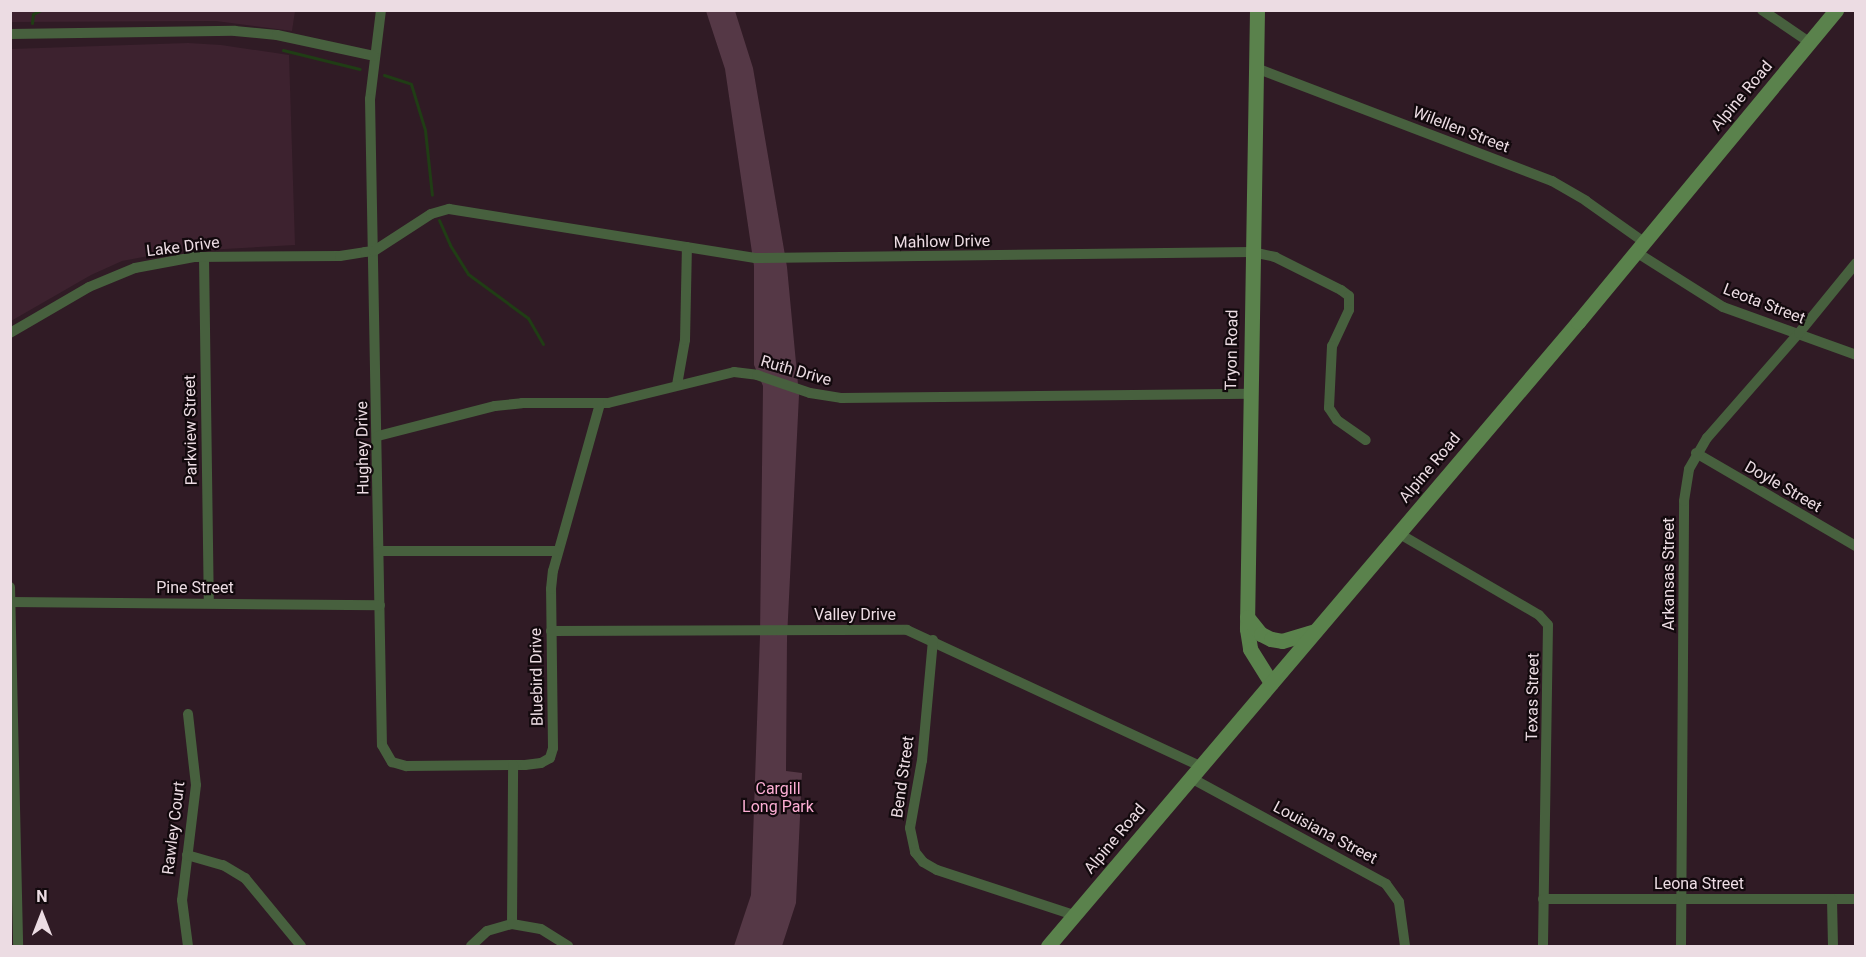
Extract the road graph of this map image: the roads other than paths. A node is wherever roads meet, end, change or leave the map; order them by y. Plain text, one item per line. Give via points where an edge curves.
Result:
1 (381, 10) edge
2 (1257, 10) edge
3 (1762, 10) edge
4 (1836, 10) edge
5 (10, 34) edge
6 (1809, 42) junction
7 (374, 56) junction
8 (1256, 68) junction
9 (687, 247) junction
10 (1640, 247) junction
11 (374, 250) junction
12 (1252, 252) junction
13 (204, 256) junction
14 (1856, 262) edge
15 (10, 333) edge
16 (1798, 333) junction
17 (1856, 355) edge
18 (678, 385) junction
19 (1250, 394) junction
20 (600, 404) junction
21 (378, 436) junction
22 (1366, 440) dead end
23 (1696, 453) junction
24 (1398, 533) junction
25 (1856, 546) edge
26 (379, 551) junction
27 (558, 551) junction
28 (10, 586) edge
29 (11, 602) edge
30 (209, 603) junction
31 (380, 604) junction
32 (1247, 617) junction
33 (1317, 630) junction
34 (551, 631) junction
35 (933, 640) junction
36 (1271, 683) junction
37 (188, 714) dead end
38 (513, 765) junction
39 (1196, 772) junction
40 (186, 855) junction
41 (1543, 899) junction
42 (1681, 899) junction
43 (1832, 899) junction
44 (1856, 899) edge
45 (1074, 915) junction
46 (512, 924) junction
47 (18, 946) edge
48 (188, 946) edge
49 (301, 946) edge
50 (471, 946) edge
51 (568, 946) edge
52 (1048, 946) edge
53 (1405, 946) edge
54 (1543, 946) edge
55 (1681, 946) edge
56 (1833, 946) edge

1 - 7 street, Hughey Drive
2 - 8 main road, Tryon Road
3 - 6 street
4 - 6 main road, Alpine Road
5 - 7 street via 235,31 278,35
6 - 10 main road, Alpine Road
7 - 11 street, Hughey Drive via 370,99
8 - 10 street, Wilellen Street via 1559,184
8 - 12 main road, Tryon Road
9 - 11 street, Mahlow Drive via 455,209 431,214
9 - 12 street, Mahlow Drive via 778,259
9 - 18 street via 685,340
10 - 16 street, Leota Street via 1723,307
10 - 24 main road, Alpine Road
11 - 13 street, Lake Drive via 340,256
11 - 21 street, Hughey Drive
12 - 19 main road, Tryon Road
12 - 22 street, Mahlow Drive via 1275,257 1349,296 1349,310 1332,346 1329,408 1337,420
13 - 15 street, Lake Drive via 150,265 107,278
13 - 30 street, Parkview Street
14 - 16 street, Arkansas Street
16 - 17 street, Leota Street
16 - 23 street, Arkansas Street
18 - 19 street, Ruth Drive via 734,372 842,398
18 - 20 street, Ruth Drive
19 - 32 main road, Tryon Road
20 - 21 street, Ruth Drive via 509,404
20 - 27 street, Bluebird Drive
21 - 26 street, Hughey Drive
23 - 25 street, Doyle Street
23 - 42 street, Arkansas Street via 1684,501
24 - 33 main road, Alpine Road
24 - 41 street, Texas Street via 1539,615 1548,625
26 - 27 street
26 - 31 street, Hughey Drive
27 - 34 street, Bluebird Drive via 551,589
28 - 29 street
29 - 30 street, Pine Street
29 - 47 street
30 - 31 street, Pine Street
31 - 38 street, Hughey Drive via 382,745 388,759 406,766
32 - 33 main road via 1261,634 1271,639 1282,641
32 - 36 main road, Tryon Road via 1250,649
33 - 36 main road, Alpine Road
34 - 35 street, Valley Drive via 894,629
34 - 38 street, Bluebird Drive via 552,755 541,763
35 - 39 street, Valley Drive
35 - 45 street, Bend Street via 922,760 910,828 915,852 937,870
36 - 39 main road, Alpine Road
37 - 40 street, Rawley Court via 196,790
38 - 46 street
39 - 45 main road, Alpine Road
39 - 53 street, Louisiana Street via 1382,880 1399,902
40 - 48 street, Rawley Court via 182,900
40 - 49 street via 223,865 245,878
41 - 42 street, Leona Street
41 - 54 street, Texas Street
42 - 43 street, Leona Street
42 - 55 street, Arkansas Street
43 - 44 street, Leona Street
43 - 56 street
45 - 52 main road, Alpine Road
46 - 50 street via 487,931
46 - 51 street via 541,929

